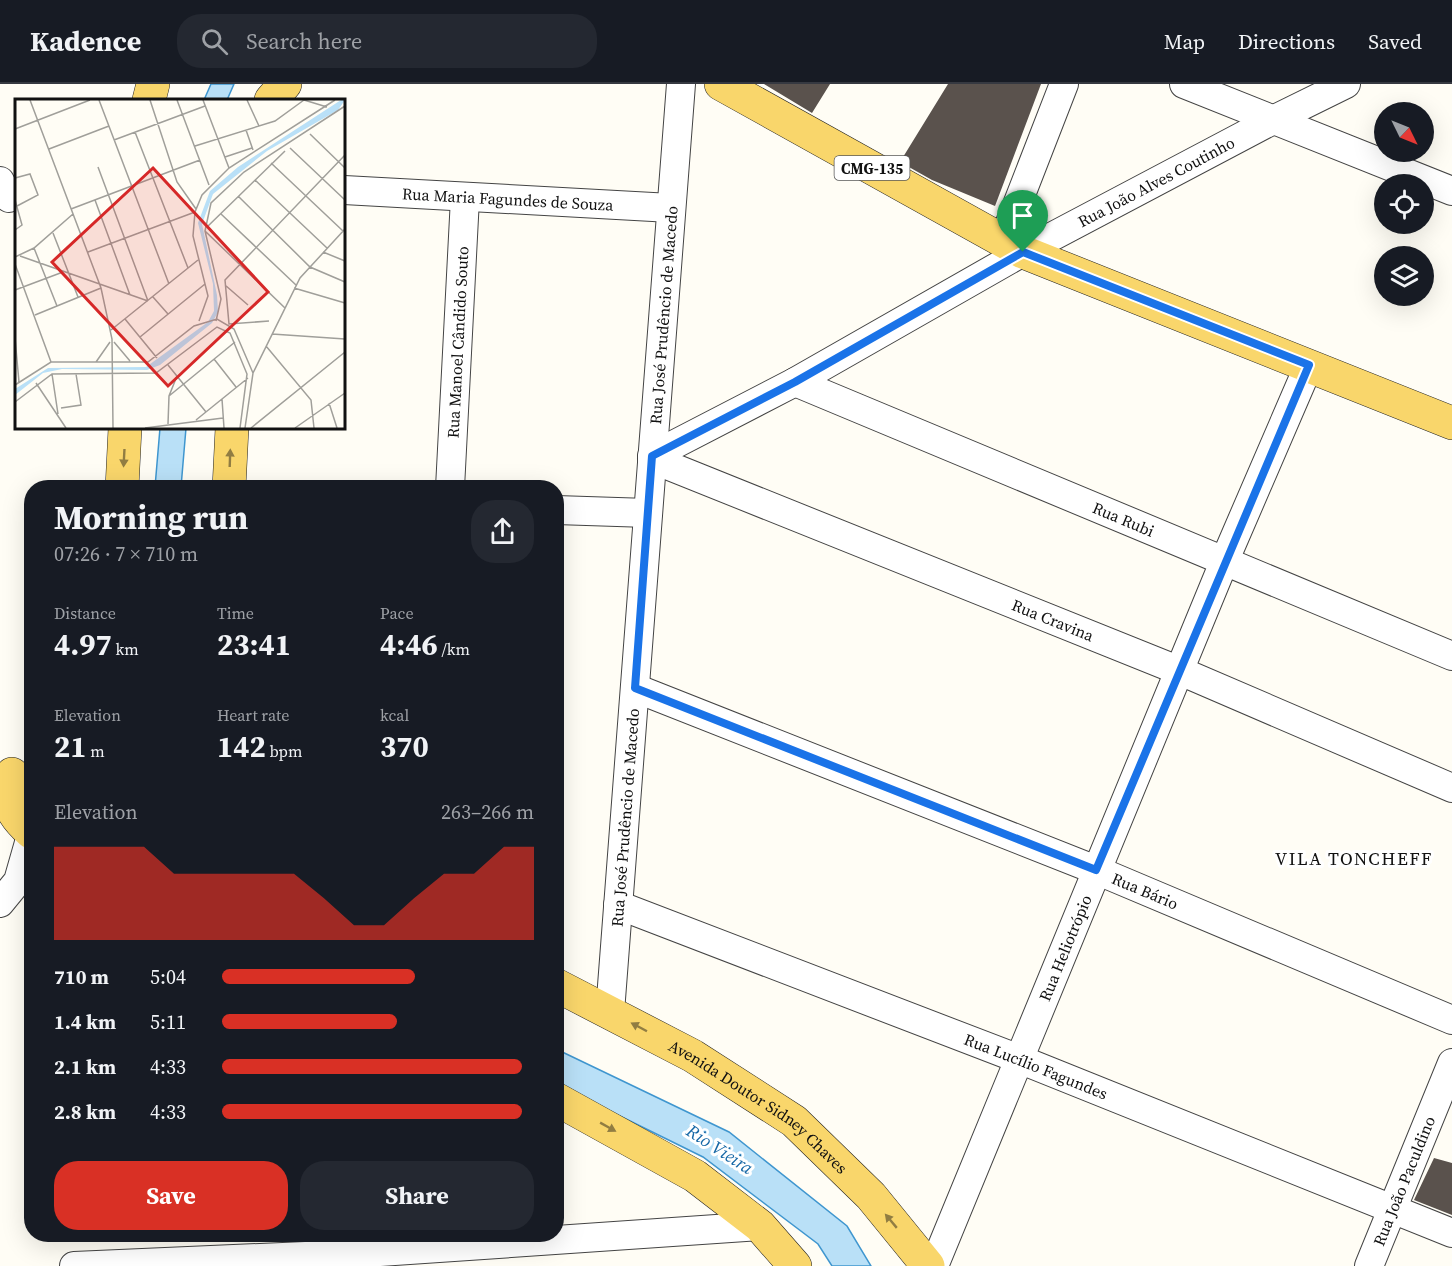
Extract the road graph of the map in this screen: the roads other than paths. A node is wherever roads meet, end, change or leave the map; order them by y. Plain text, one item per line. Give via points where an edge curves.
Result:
1 (153, 84) edge
2 (285, 84) edge
3 (681, 84) edge
4 (721, 84) edge
5 (1064, 84) edge
6 (1184, 84) edge
7 (1333, 88) edge
8 (149, 99) edge
9 (272, 99) edge
10 (1273, 120) junction
11 (345, 190) edge
12 (1452, 191) edge
13 (465, 198) junction
14 (671, 208) junction
15 (1013, 247) junction
16 (1309, 365) junction
17 (795, 382) junction
18 (1452, 423) edge
19 (125, 429) edge
20 (232, 429) edge
21 (652, 458) junction
22 (122, 480) edge
23 (230, 480) edge
24 (450, 480) edge
25 (564, 510) edge
26 (648, 513) junction
27 (1224, 562) junction
28 (1452, 656) edge
29 (1180, 671) junction
30 (635, 688) junction
31 (14, 772) edge
32 (1452, 788) edge
33 (24, 825) edge
34 (24, 833) edge
35 (0, 837) edge
36 (24, 858) edge
37 (1096, 870) junction
38 (0, 903) edge
39 (618, 905) junction
40 (564, 989) edge
41 (610, 1012) junction
42 (1452, 1020) edge
43 (1019, 1059) junction
44 (1452, 1063) edge
45 (564, 1103) edge
46 (1391, 1209) junction
47 (1452, 1233) edge
48 (766, 1243) edge
49 (360, 1251) edge
50 (74, 1266) edge
51 (795, 1266) edge
52 (928, 1266) edge
53 (934, 1266) edge
54 (1369, 1266) edge

1 - 8 main road
2 - 9 main road
3 - 14 street, Rua José Prudêncio de Macedo
4 - 15 main road, CMG-135
5 - 15 street
6 - 10 street
7 - 10 street, Rua João Alves Coutinho
10 - 12 street
10 - 15 street, Rua João Alves Coutinho
11 - 13 street, Rua Maria Fagundes de Souza
13 - 14 street, Rua Maria Fagundes de Souza
13 - 24 street, Rua Manoel Cândido Souto
14 - 21 street, Rua José Prudêncio de Macedo
15 - 16 main road, CMG-135
15 - 17 street, Rua João Alves Coutinho
16 - 18 main road, CMG-135
16 - 27 street, Rua Heliotrópio
17 - 21 street, Rua João Alves Coutinho
17 - 27 street, Rua Rubi
19 -> 22 main road
23 -> 20 main road
21 - 26 street, Rua José Prudêncio de Macedo
21 - 29 street, Rua Cravina
25 - 26 street
26 - 30 street, Rua José Prudêncio de Macedo
27 - 28 street, Rua Rubi
27 - 29 street, Rua Heliotrópio
29 - 32 street, Rua Cravina
29 - 37 street, Rua Heliotrópio
30 - 37 street, Rua Bário
30 - 39 street, Rua José Prudêncio de Macedo
31 - 33 main road via 7,790 8,802 11,812
34 - 35 main road
36 - 38 street via 18,881
37 - 42 street, Rua Bário
37 - 43 street, Rua Heliotrópio
39 - 41 street, Rua José Prudêncio de Macedo
39 - 43 street, Rua Lucílio Fagundes
40 - 41 main road, Avenida Doutor Sidney Chaves
52 -> 41 main road, Avenida Doutor Sidney Chaves via 870,1196 794,1121 693,1056
43 - 46 street, Rua Lucílio Fagundes
43 - 53 street, Rua Heliotrópio
44 - 46 street, Rua João Paculdino
45 -> 48 main road via 695,1176
46 - 47 street, Rua Lucílio Fagundes
46 - 54 street, Rua João Paculdino
48 - 49 street
48 - 51 main road
49 - 50 street

